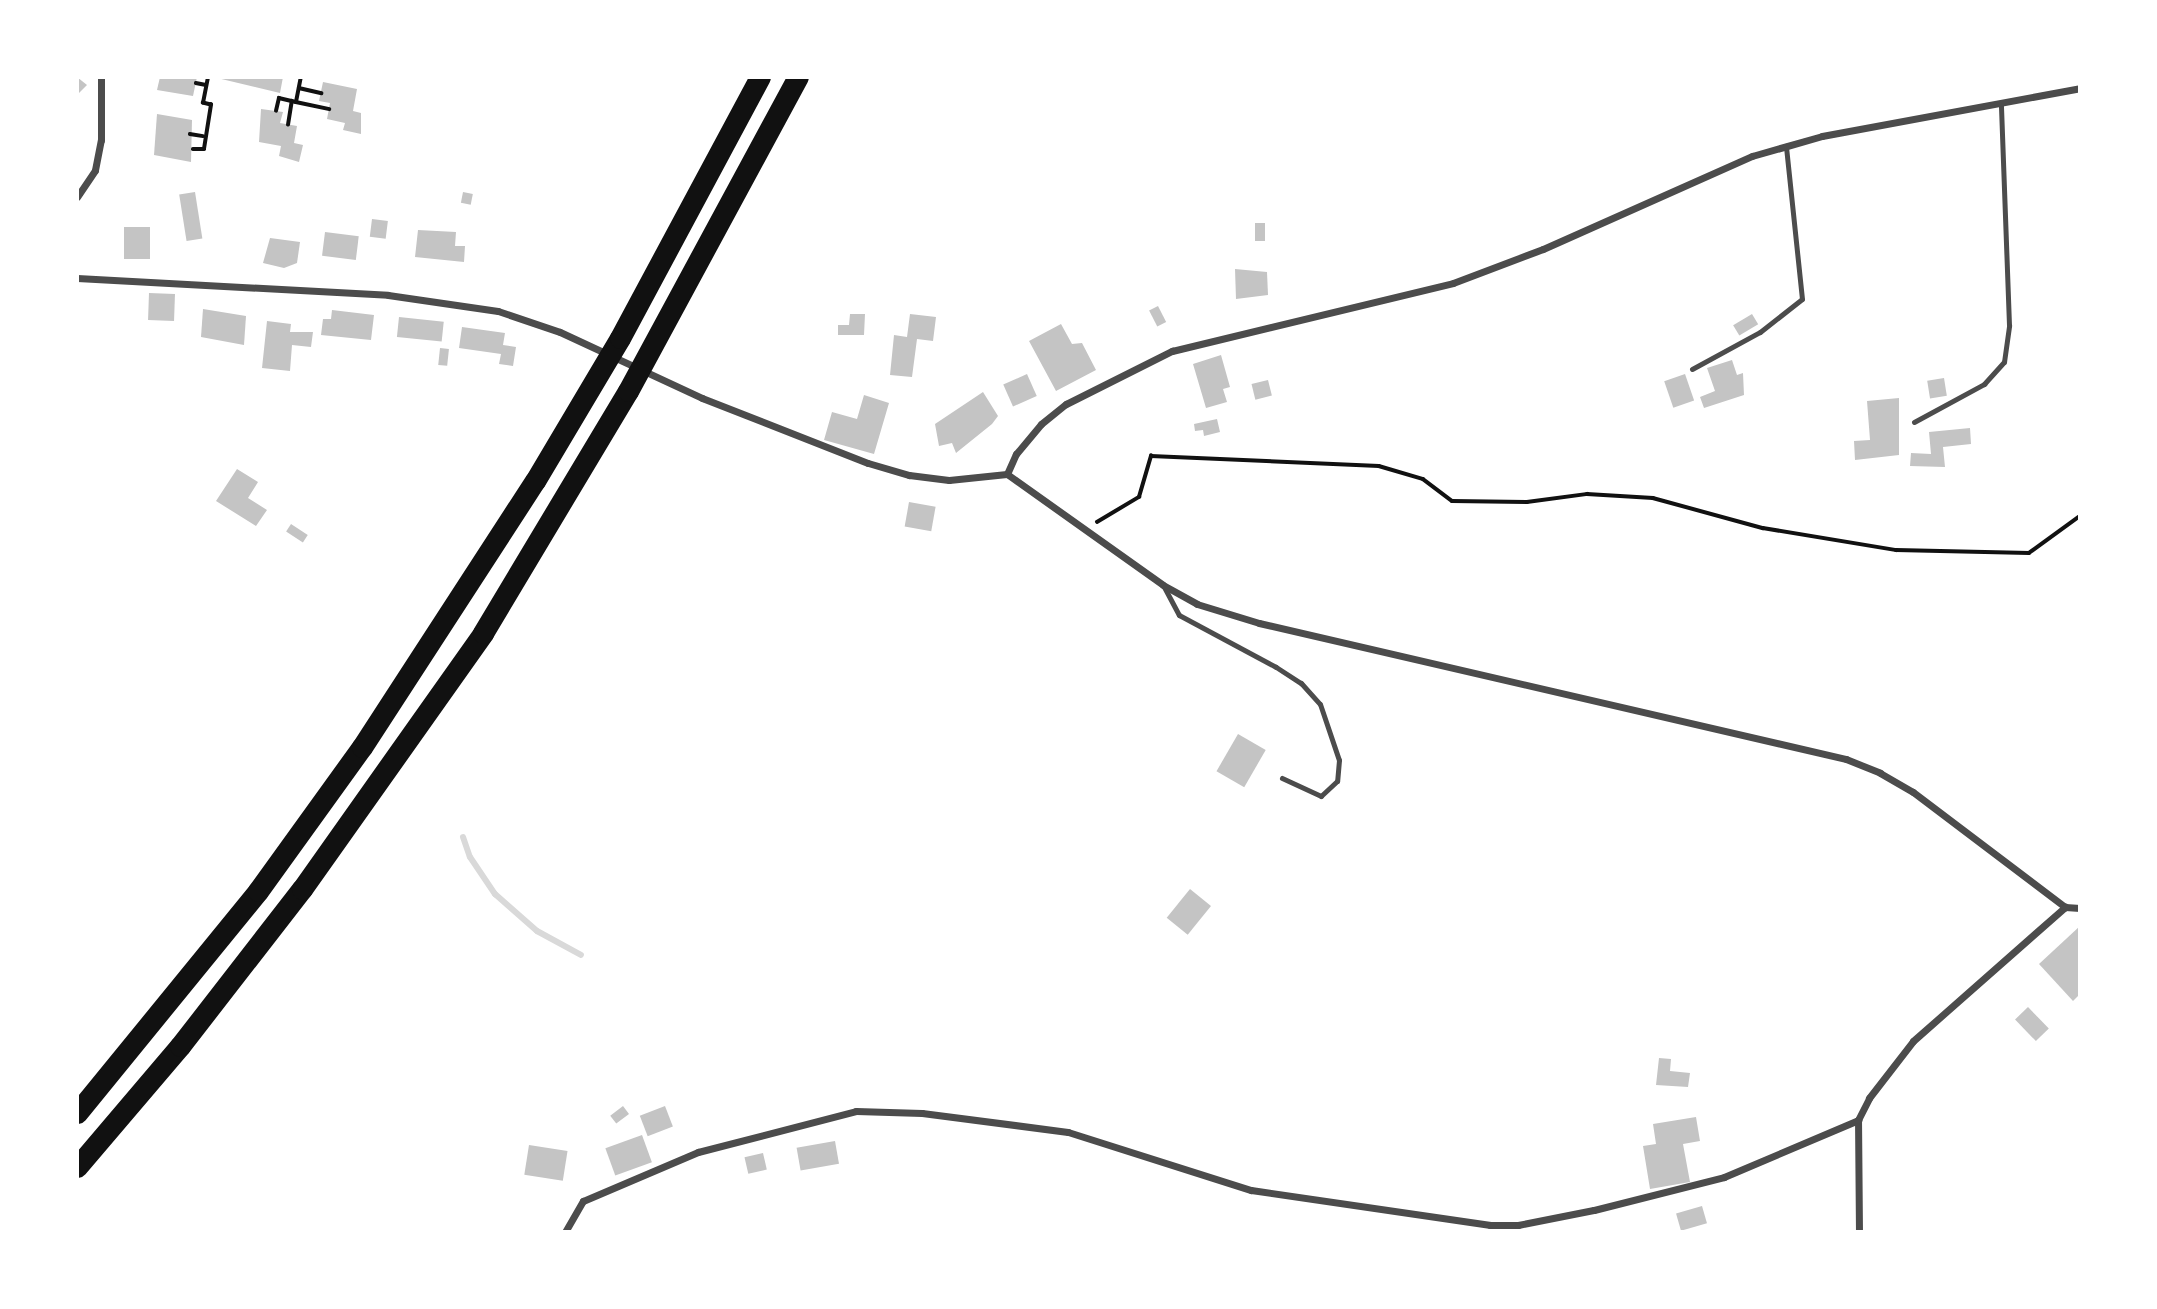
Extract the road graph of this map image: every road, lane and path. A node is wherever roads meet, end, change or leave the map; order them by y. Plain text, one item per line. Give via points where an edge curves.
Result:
1 (101, 77) edge
2 (208, 77) edge
3 (301, 77) edge
4 (760, 77) edge
5 (798, 77) edge
6 (196, 83) dead end
7 (206, 85) junction
8 (299, 88) junction
9 (2080, 88) edge
10 (321, 93) dead end
11 (294, 102) junction
12 (2001, 102) junction
13 (329, 109) dead end
14 (276, 111) dead end
15 (288, 125) dead end
16 (190, 134) dead end
17 (203, 136) junction
18 (1786, 146) junction
19 (193, 149) dead end
20 (77, 197) edge
21 (77, 278) edge
22 (1692, 369) dead end
23 (1913, 422) dead end
24 (1007, 474) junction
25 (2080, 516) edge
26 (1086, 528) junction
27 (1163, 585) junction
28 (1282, 778) dead end
29 (2066, 907) junction
30 (2080, 908) edge
31 (77, 1113) edge
32 (1858, 1120) junction
33 (77, 1167) edge
34 (565, 1232) edge
35 (1859, 1232) edge

1 - 20 street via 101,141 95,170
2 - 7 path
3 - 8 path
4 - 31 highway via 536,481 362,747 258,891
5 - 33 highway via 621,403 483,633 302,889 180,1046
6 - 7 path
7 - 17 path via 203,103 211,105
8 - 10 path
8 - 11 path
9 - 12 street
11 - 13 path
11 - 14 path via 279,99
11 - 15 path
12 - 18 street
12 - 23 lane via 2009,325 2004,362 1984,384
16 - 17 path
17 - 19 path via 204,149
18 - 22 lane via 1802,299 1760,332
18 - 24 street via 1752,156 1544,249 1453,283 1172,351 1066,404 1041,424 1016,454
21 - 24 street via 388,295 498,311 559,331 702,398 813,443 909,475 949,480
24 - 26 street
25 - 26 path via 2029,553 1896,550 1763,527 1653,498 1587,494 1527,502 1452,501 1423,478 1379,466 1151,456 1139,497
26 - 27 street
27 - 28 lane via 1179,615 1276,667 1301,683 1320,704 1339,760 1337,781 1321,796
27 - 29 street via 1197,604 1259,623 1846,760 1913,792
29 - 30 street
29 - 32 street via 1913,1041 1880,1081
32 - 34 street via 1724,1177 1594,1210 1518,1225 1490,1225 1251,1190 1068,1132 922,1113 856,1111 698,1152 583,1202
32 - 35 street

